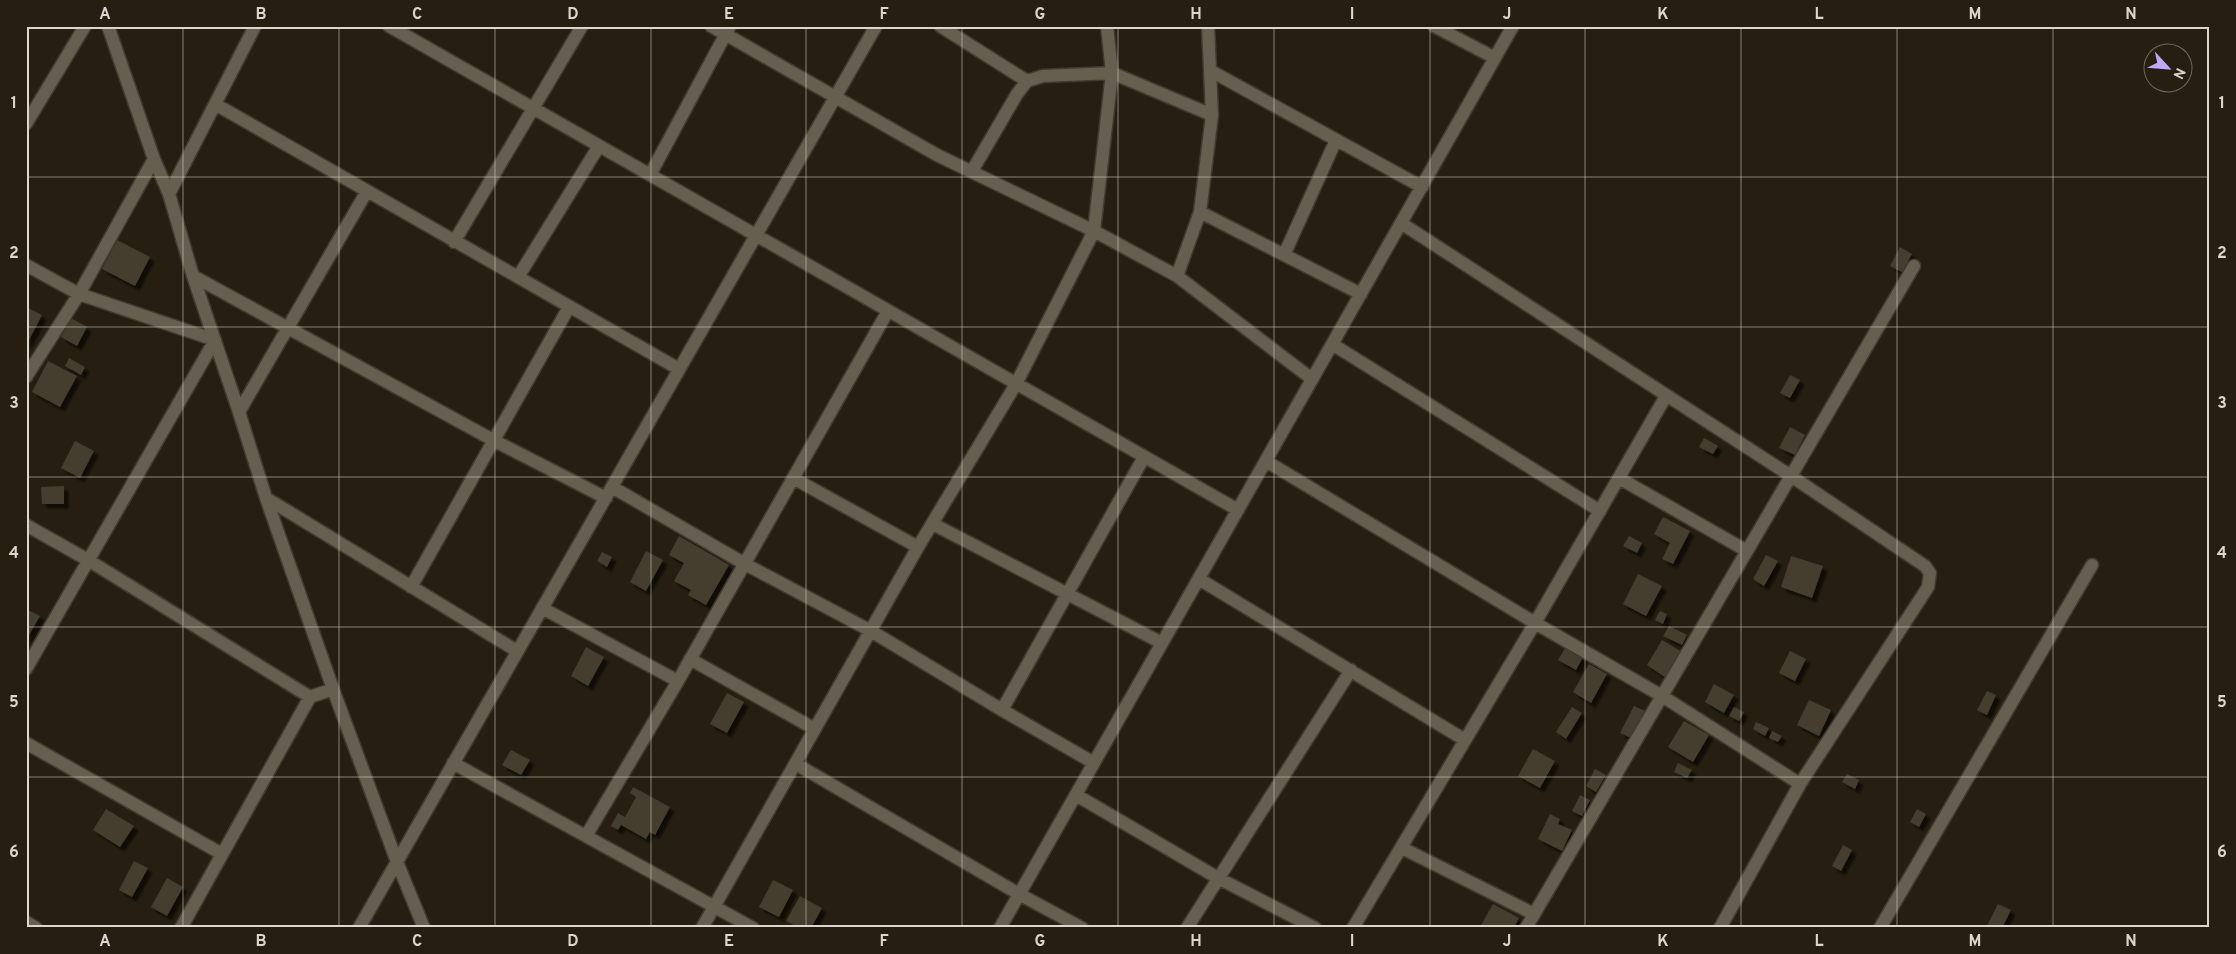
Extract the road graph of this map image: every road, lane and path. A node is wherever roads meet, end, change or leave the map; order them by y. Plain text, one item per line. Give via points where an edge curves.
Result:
1 (85, 26) edge
2 (108, 26) edge
3 (255, 26) edge
4 (389, 26) edge
5 (582, 26) edge
6 (711, 26) edge
7 (876, 26) edge
8 (940, 26) edge
9 (1106, 26) edge
10 (1208, 26) edge
11 (1434, 26) edge
12 (1513, 26) edge
13 (728, 30) edge
14 (1495, 58) junction
15 (1211, 71) junction
16 (1112, 73) junction
17 (1027, 81) junction
18 (835, 97) junction
19 (215, 104) junction
20 (532, 109) junction
21 (1212, 115) junction
22 (26, 124) edge
23 (1336, 140) junction
24 (599, 146) junction
25 (154, 159) junction
26 (972, 171) junction
27 (650, 176) junction
28 (1422, 187) junction
29 (367, 191) junction
30 (168, 194) junction
31 (1200, 212) junction
32 (1401, 223) junction
33 (1094, 231) junction
34 (756, 236) junction
35 (454, 242) junction
36 (1284, 255) junction
37 (26, 265) edge
38 (1914, 266) dead end
39 (193, 276) junction
40 (1177, 276) junction
41 (518, 278) junction
42 (79, 294) junction
43 (1361, 294) junction
44 (569, 306) junction
45 (888, 312) junction
46 (287, 328) junction
47 (215, 340) junction
48 (1332, 344) junction
49 (679, 369) junction
50 (26, 377) edge
51 (1312, 379) junction
52 (1016, 384) junction
53 (1666, 396) junction
54 (239, 412) junction
55 (493, 440) junction
56 (1144, 457) junction
57 (1266, 461) junction
58 (1791, 476) junction
59 (793, 478) junction
60 (1619, 478) junction
61 (609, 493) junction
62 (266, 498) junction
63 (1238, 510) junction
64 (1600, 511) junction
65 (933, 524) junction
66 (26, 525) edge
67 (918, 546) junction
68 (1747, 551) junction
69 (88, 560) junction
70 (745, 564) junction
71 (2092, 565) dead end
72 (1199, 579) junction
73 (412, 587) junction
74 (1068, 596) junction
75 (542, 608) junction
76 (1535, 623) junction
77 (871, 631) junction
78 (1162, 643) junction
79 (517, 651) junction
80 (690, 659) junction
81 (26, 669) edge
82 (1351, 670) junction
83 (678, 681) junction
84 (333, 689) junction
85 (1662, 696) junction
86 (310, 697) junction
87 (1002, 710) junction
88 (813, 728) junction
89 (1465, 740) junction
90 (26, 743) edge
91 (453, 763) junction
92 (1094, 763) junction
93 (796, 764) junction
94 (1800, 784) junction
95 (1076, 795) junction
96 (586, 836) junction
97 (1402, 848) junction
98 (222, 854) junction
99 (397, 862) junction
100 (1218, 878) junction
101 (1019, 894) junction
102 (714, 906) junction
103 (1534, 914) junction
104 (26, 922) edge
105 (425, 926) edge
106 (36, 928) edge
107 (181, 928) edge
108 (359, 928) edge
109 (702, 928) edge
110 (753, 928) edge
111 (1000, 928) edge
112 (1082, 928) edge
113 (1187, 928) edge
114 (1315, 928) edge
115 (1353, 928) edge
116 (1526, 928) edge
117 (1720, 928) edge
118 (1880, 928) edge

1 - 22 street
2 - 25 street
3 - 19 street
4 - 20 street
5 - 20 street
6 - 13 street
7 - 18 street
8 - 17 street
9 - 16 street
10 - 15 street
11 - 14 street
12 - 14 street
13 - 18 street
13 - 27 street
14 - 28 street
15 - 21 street
15 - 23 street
16 - 17 street via 1042,76
16 - 21 street
16 - 33 street
17 - 26 street
18 - 26 street via 937,155
18 - 34 street
19 - 29 street
19 - 30 street
20 - 24 street
20 - 35 street
21 - 31 street
23 - 28 street
23 - 36 street
24 - 27 street
24 - 41 street
25 - 30 street
25 - 42 street
26 - 33 street
27 - 34 street
28 - 32 street
29 - 35 street
29 - 46 street
30 - 39 street
31 - 36 street
31 - 40 street
32 - 43 street
32 - 53 street
33 - 40 street
33 - 52 street
34 - 45 street
34 - 49 street
35 - 41 street
36 - 43 street
37 - 42 street
38 - 58 street
39 - 46 street
39 - 47 street
40 - 51 street
41 - 44 street
42 - 47 street
42 - 50 street
43 - 48 street
44 - 49 street
44 - 55 street
45 - 52 street
45 - 59 street
46 - 54 street
46 - 55 street
47 - 54 street
47 - 69 street
48 - 51 street
48 - 64 street
49 - 61 street
51 - 57 street
52 - 56 street
52 - 65 street
53 - 58 street
53 - 60 street
54 - 62 street
55 - 61 street
55 - 73 street
56 - 63 street
56 - 74 street
57 - 63 street
57 - 76 street
58 - 68 street
58 - 94 street via 1930,573 1928,587
59 - 67 street
59 - 70 street
60 - 64 street
60 - 68 street
61 - 70 street
61 - 75 street
62 - 73 street
62 - 84 street
63 - 72 street
64 - 76 street
65 - 67 street
65 - 74 street
66 - 69 street
67 - 77 street
68 - 85 street
69 - 81 street
69 - 86 street
70 - 77 street
70 - 80 street
71 - 118 street
72 - 78 street
72 - 82 street
73 - 79 street
74 - 78 street
74 - 87 street
75 - 79 street
75 - 83 street
76 - 85 street
76 - 89 street
77 - 87 street
77 - 88 street
78 - 92 street
79 - 91 street
80 - 83 street
80 - 88 street
82 - 89 street
82 - 100 street
83 - 96 street
84 - 86 street
84 - 99 street
85 - 94 street
85 - 103 street
86 - 98 street
87 - 92 street
88 - 93 street
89 - 97 street
90 - 98 street
91 - 96 street
91 - 99 street
92 - 95 street
93 - 101 street
93 - 102 street
94 - 117 street
95 - 100 street
95 - 101 street
96 - 102 street
97 - 103 street
97 - 115 street
98 - 107 street
99 - 105 street
99 - 108 street
100 - 113 street
100 - 114 street
101 - 111 street
101 - 112 street
102 - 109 street
102 - 110 street
103 - 116 street
104 - 106 street

